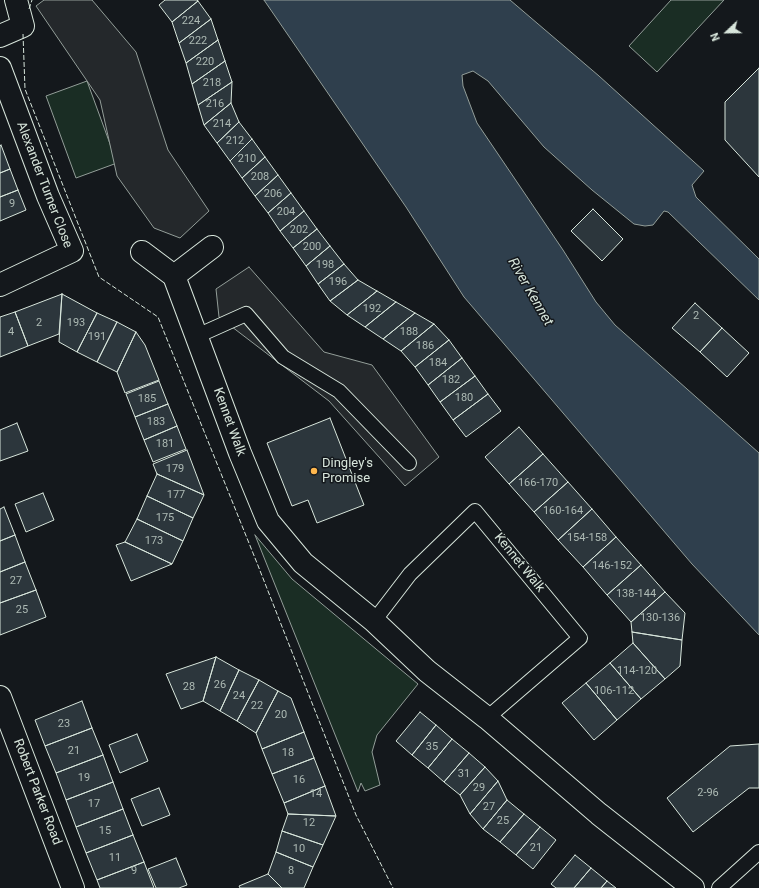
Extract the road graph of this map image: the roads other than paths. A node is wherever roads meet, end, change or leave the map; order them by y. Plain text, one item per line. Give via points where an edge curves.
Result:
1 (16, 0) edge
2 (0, 36) edge
3 (0, 68) edge
4 (212, 247) dead end
5 (142, 252) dead end
6 (174, 276) junction
7 (0, 285) edge
8 (197, 336) junction
9 (409, 463) dead end
10 (374, 621) junction
11 (0, 697) edge
12 (487, 718) junction
13 (759, 852) edge
14 (73, 888) edge
15 (693, 888) edge
16 (718, 888) edge

1 - 2 street via 23,26
3 - 7 street, Alexander Turner Close via 48,196 72,251
4 - 6 street
5 - 6 street
6 - 8 street, Kennet Walk
8 - 9 lane via 246,314 283,357 339,391
8 - 10 street, Kennet Walk via 268,521 303,563
10 - 12 street, Kennet Walk via 427,671
10 - 12 lane, Kennet Walk via 410,574 476,511 580,638
11 - 14 street, Robert Parker Road
12 - 15 street, Kennet Walk via 599,814
13 - 16 lane

